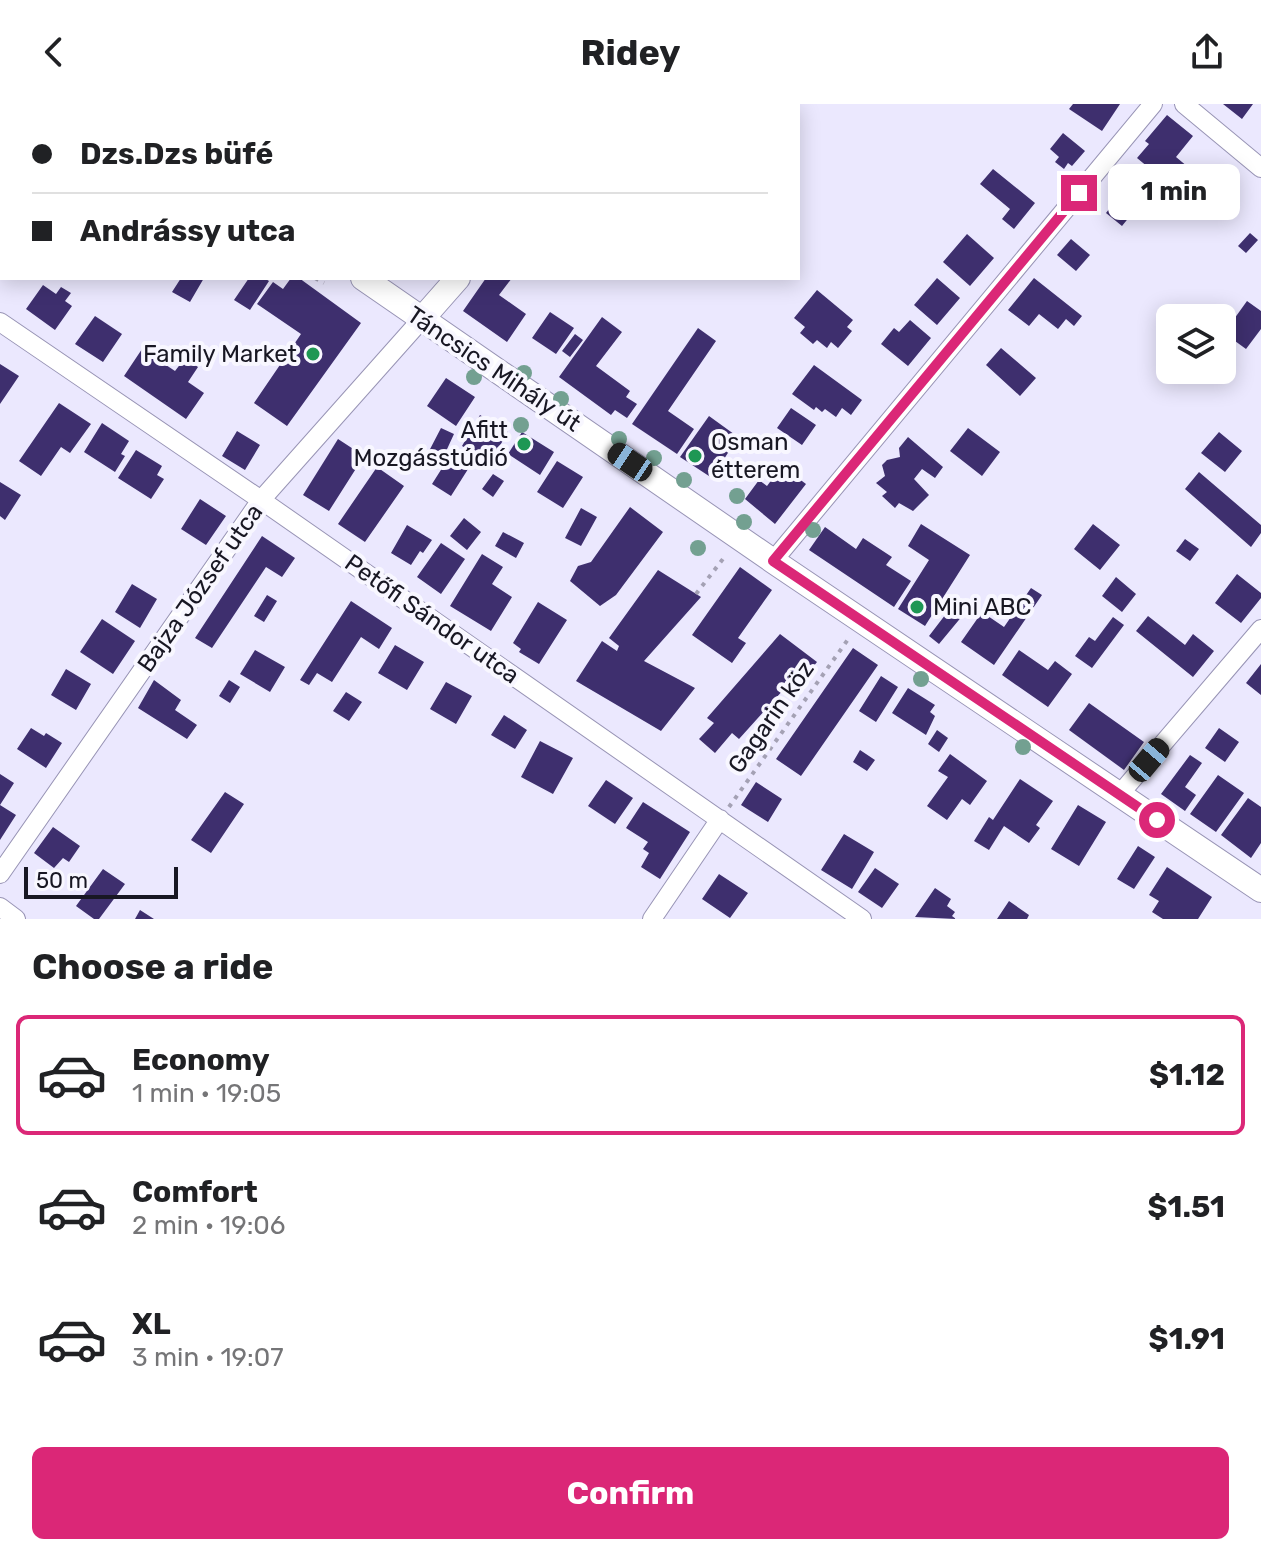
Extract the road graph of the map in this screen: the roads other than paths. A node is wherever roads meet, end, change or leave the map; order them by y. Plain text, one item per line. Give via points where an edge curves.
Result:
1 (1153, 104) edge
2 (1184, 104) edge
3 (1261, 168) edge
4 (366, 280) edge
5 (456, 280) edge
6 (421, 320) junction
7 (0, 322) edge
8 (261, 500) junction
9 (773, 561) junction
10 (1261, 629) edge
11 (1119, 795) junction
12 (720, 819) junction
13 (0, 874) edge
14 (1261, 890) edge
15 (0, 907) edge
16 (16, 919) edge
17 (652, 919) edge
18 (862, 919) edge

1 - 9 street
2 - 3 street
4 - 6 street, Táncsics Mihály út
5 - 6 street
6 - 8 street, Bajza József utca
6 - 9 street, Táncsics Mihály út
7 - 8 street, Petőfi Sándor utca
8 - 12 street, Petőfi Sándor utca
8 - 13 street, Bajza József utca
9 - 11 street, Táncsics Mihály út
10 - 11 street
11 - 14 street, Táncsics Mihály út
12 - 17 street
12 - 18 street, Petőfi Sándor utca
15 - 16 street

